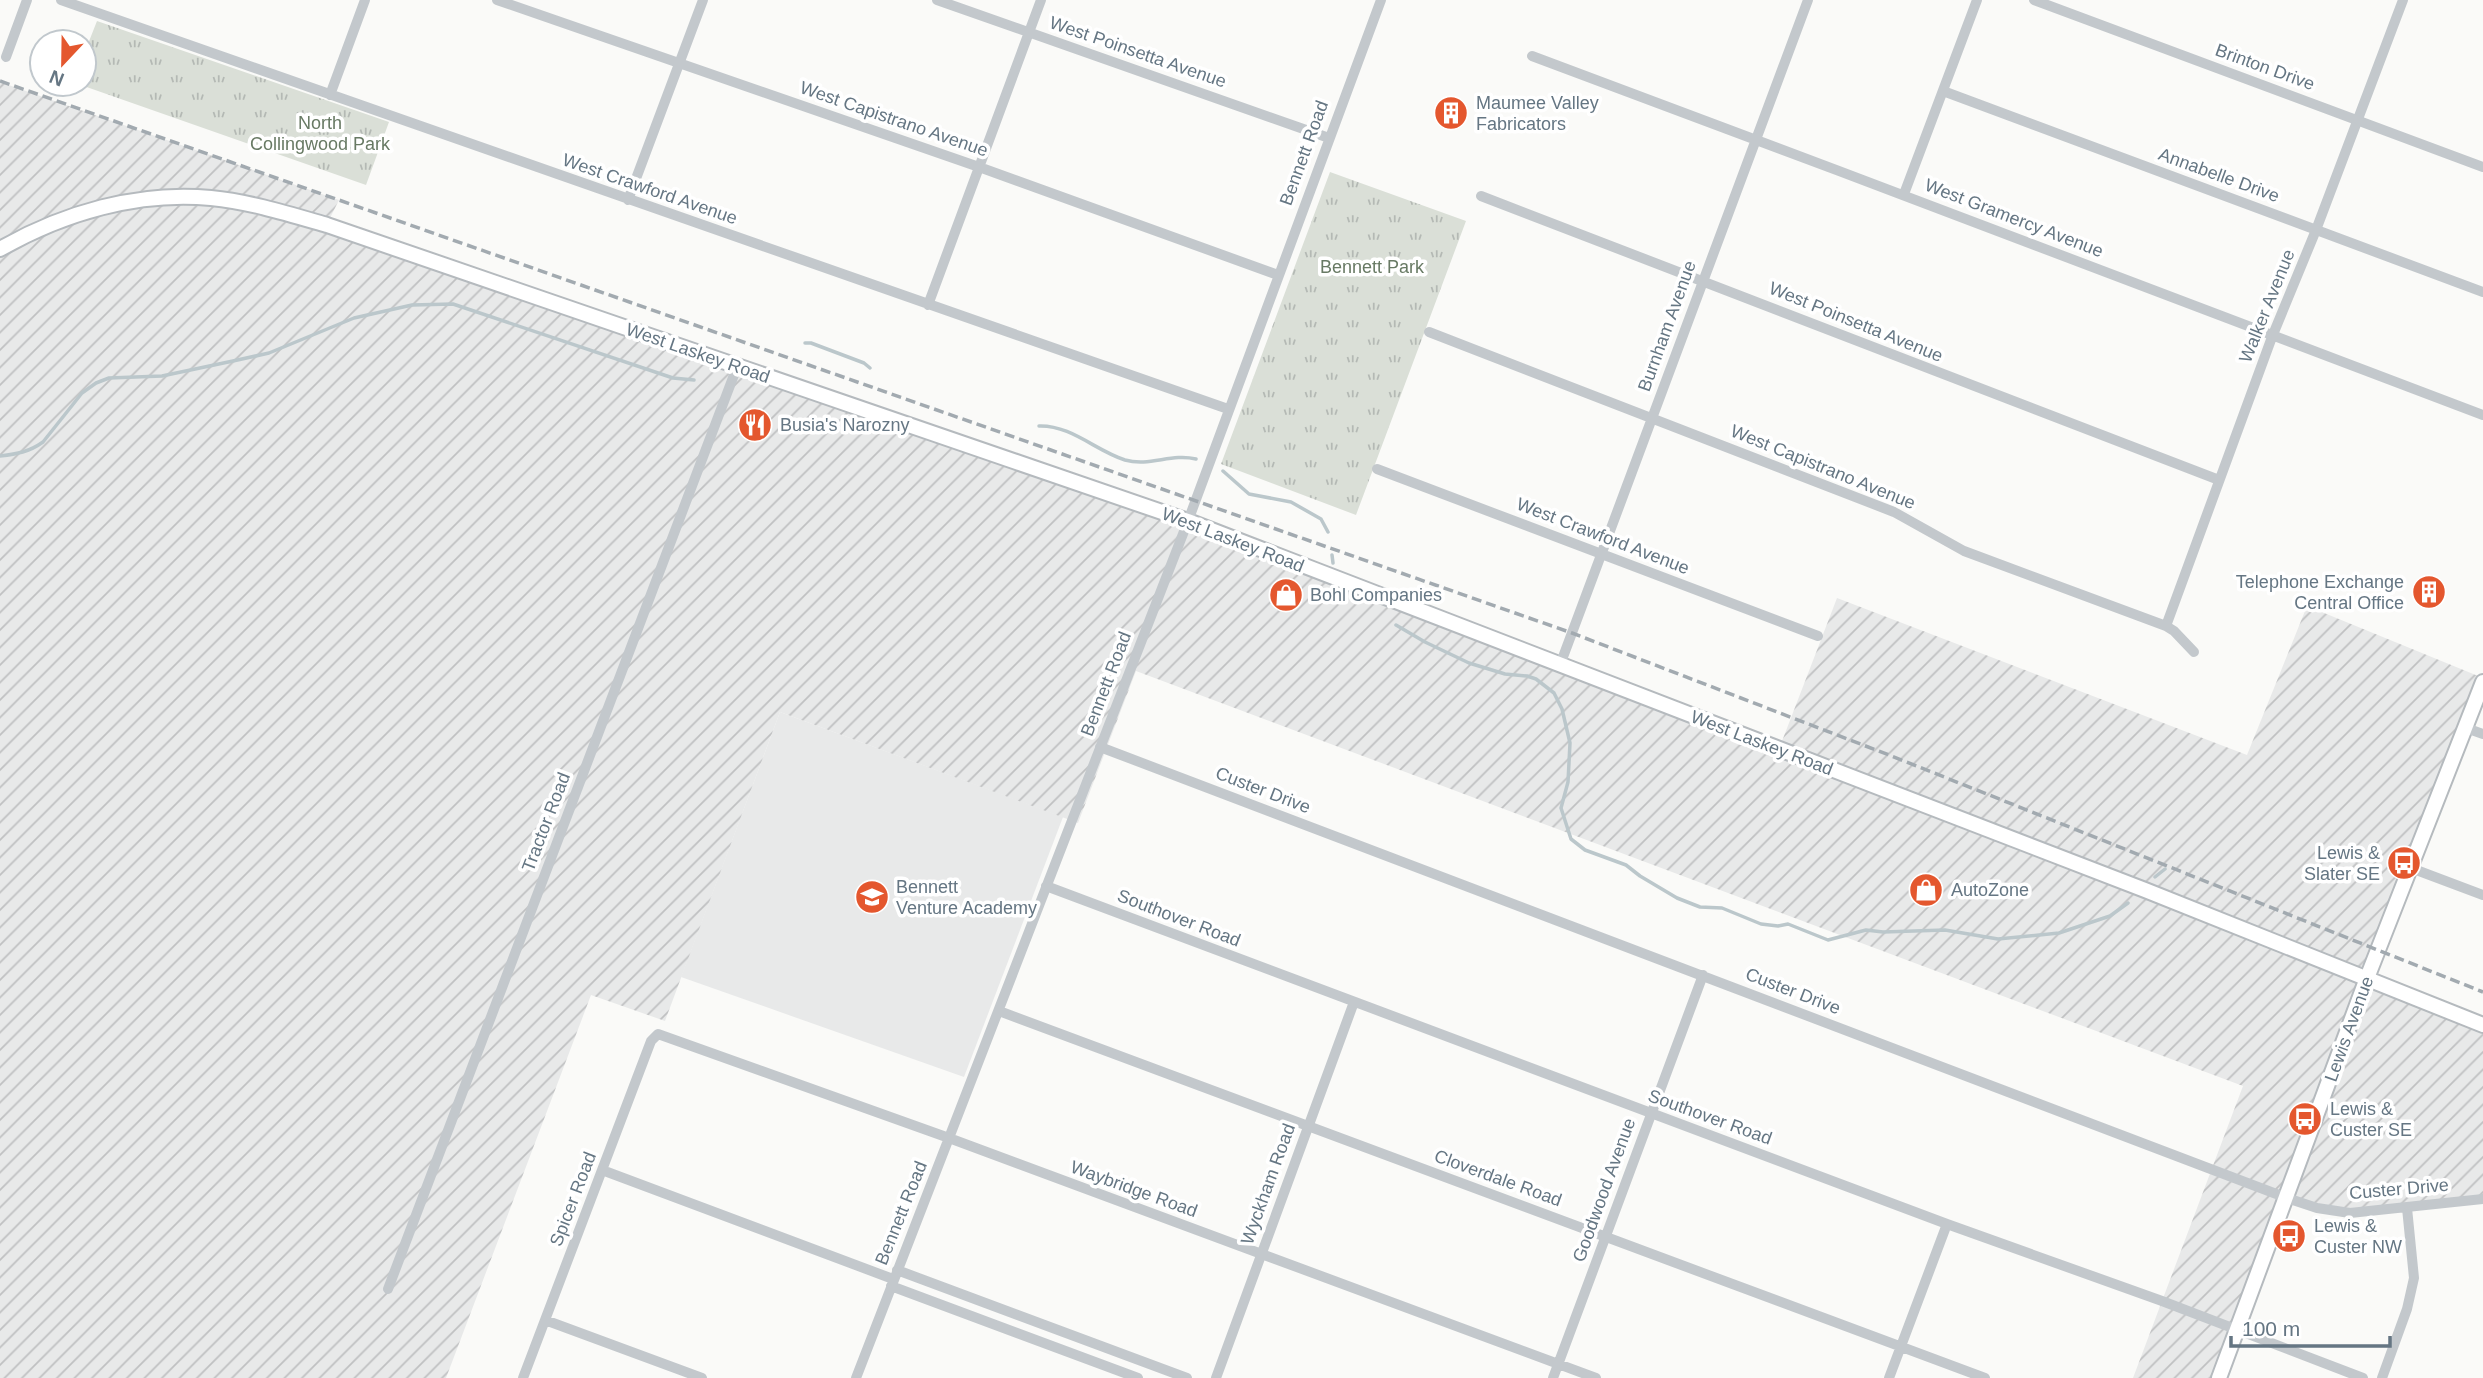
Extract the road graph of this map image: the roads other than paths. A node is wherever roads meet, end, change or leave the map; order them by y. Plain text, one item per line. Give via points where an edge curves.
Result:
1 (27, 0) edge
2 (61, 0) edge
3 (365, 0) edge
4 (497, 0) edge
5 (703, 0) edge
6 (937, 0) edge
7 (1041, 0) edge
8 (1808, 0) edge
9 (1977, 0) edge
10 (2034, 0) edge
11 (2403, 0) edge
12 (1379, 1) edge
13 (1029, 33) junction
14 (1532, 56) dead end
15 (6, 57) dead end
16 (679, 63) junction
17 (1943, 91) junction
18 (330, 95) junction
19 (2358, 119) junction
20 (1329, 138) junction
21 (1756, 138) junction
22 (979, 167) junction
23 (2483, 167) edge
24 (1904, 194) junction
25 (1481, 196) dead end
26 (628, 200) junction
27 (2316, 230) junction
28 (0, 248) edge
29 (1278, 275) junction
30 (1703, 281) junction
31 (2483, 292) edge
32 (928, 305) junction
33 (1429, 332) dead end
34 (2272, 337) junction
35 (737, 367) junction
36 (1228, 410) junction
37 (2483, 415) edge
38 (1652, 418) junction
39 (1377, 469) dead end
40 (2219, 480) junction
41 (1188, 521) junction
42 (1601, 554) junction
43 (2166, 626) junction
44 (1818, 636) dead end
45 (2194, 652) dead end
46 (1560, 665) junction
47 (2483, 682) edge
48 (2466, 728) junction
49 (2483, 734) edge
50 (1100, 747) junction
51 (2411, 868) junction
52 (1046, 887) junction
53 (2483, 895) edge
54 (1703, 975) junction
55 (2367, 978) junction
56 (1354, 1002) junction
57 (999, 1011) junction
58 (2483, 1025) edge
59 (659, 1034) joint
60 (1651, 1113) junction
61 (1308, 1126) junction
62 (949, 1138) junction
63 (602, 1170) junction
64 (2287, 1198) junction
65 (2483, 1199) edge
66 (2407, 1208) junction
67 (1947, 1224) junction
68 (1605, 1237) junction
69 (1261, 1255) junction
70 (893, 1278) junction
71 (388, 1289) dead end
72 (545, 1320) junction
73 (2237, 1329) junction
74 (1901, 1346) junction
75 (1558, 1364) junction
76 (523, 1378) edge
77 (702, 1378) edge
78 (856, 1378) edge
79 (1138, 1378) edge
80 (1186, 1378) edge
81 (1216, 1378) edge
82 (1553, 1378) edge
83 (1596, 1378) edge
84 (1889, 1378) edge
85 (1985, 1378) edge
86 (2219, 1378) edge
87 (2362, 1378) edge
88 (2382, 1378) edge

1 - 15 street
2 - 18 street, West Crawford Avenue
3 - 18 street
4 - 16 street, West Capistrano Avenue
5 - 16 street
6 - 13 street, West Poinsetta Avenue
7 - 13 street
8 - 21 street, Burnham Avenue
9 - 17 street
10 - 19 street, Brinton Drive
11 - 19 street, Walker Avenue
12 - 20 street, Bennett Road
13 - 20 street, West Poinsetta Avenue
13 - 22 street
14 - 21 street, West Gramercy Avenue
16 - 22 street, West Capistrano Avenue
16 - 26 street
17 - 24 street
17 - 27 street, Annabelle Drive
18 - 26 street, West Crawford Avenue
19 - 23 street, Brinton Drive
19 - 27 street, Walker Avenue
20 - 29 street, Bennett Road
21 - 24 street, West Gramercy Avenue
21 - 30 street, Burnham Avenue
22 - 29 street, West Capistrano Avenue
22 - 32 street
24 - 34 street, West Gramercy Avenue
25 - 30 street, West Poinsetta Avenue
26 - 32 street, West Crawford Avenue
27 - 31 street, Annabelle Drive
27 - 34 street, Walker Avenue
28 - 35 main road, West Laskey Road via 53,222 116,204 175,198 241,203 327,225
29 - 36 street, Bennett Road
30 - 38 street, Burnham Avenue
30 - 40 street, West Poinsetta Avenue
32 - 36 street, West Crawford Avenue
33 - 38 street, West Capistrano Avenue
34 - 37 street, West Gramercy Avenue
34 - 40 street, Walker Avenue
35 - 41 main road, West Laskey Road
35 - 71 street, Tractor Road
36 - 41 street, Bennett Road
38 - 42 street, Burnham Avenue
38 - 43 street, West Capistrano Avenue via 1894,512 1964,551
39 - 42 street, West Crawford Avenue
40 - 43 street, Walker Avenue
41 - 46 main road, West Laskey Road
41 - 50 street, Bennett Road
42 - 44 street, West Crawford Avenue
42 - 46 street, Burnham Avenue
43 - 45 street, West Capistrano Avenue
46 - 55 main road, West Laskey Road
47 - 48 main road, Lewis Avenue
48 - 49 street
48 - 51 main road, Lewis Avenue
50 - 52 street, Bennett Road
50 - 54 street, Custer Drive
51 - 53 street
51 - 55 main road, Lewis Avenue
52 - 56 street, Southover Road
52 - 57 street, Bennett Road
54 - 60 street, Goodwood Avenue
54 - 64 street, Custer Drive
55 - 58 main road, West Laskey Road
55 - 64 main road, Lewis Avenue
56 - 60 street, Southover Road
56 - 61 street, Wyckham Road
57 - 61 street, Cloverdale Road
57 - 62 street, Bennett Road
59 - 62 street, Waybridge Road
59 - 63 street, Spicer Road via 651,1041
60 - 67 street, Southover Road
60 - 68 street, Goodwood Avenue
61 - 68 street, Cloverdale Road
61 - 69 street, Wyckham Road
62 - 69 street, Waybridge Road
62 - 70 street, Bennett Road
63 - 70 street
63 - 72 street, Spicer Road
64 - 66 street, Custer Drive via 2350,1213
64 - 73 main road, Lewis Avenue
65 - 66 street, Custer Drive
66 - 88 street via 2414,1278
67 - 73 street, Southover Road
67 - 74 street
68 - 74 street, Cloverdale Road
68 - 75 street, Goodwood Avenue
69 - 75 street, Waybridge Road
69 - 81 street, Wyckham Road
70 - 78 street, Bennett Road
70 - 79 street
70 - 80 street
72 - 76 street, Spicer Road
72 - 77 street
73 - 86 main road, Lewis Avenue
73 - 87 street, Southover Road
74 - 84 street
74 - 85 street, Cloverdale Road
75 - 82 street, Goodwood Avenue
75 - 83 street, Waybridge Road

